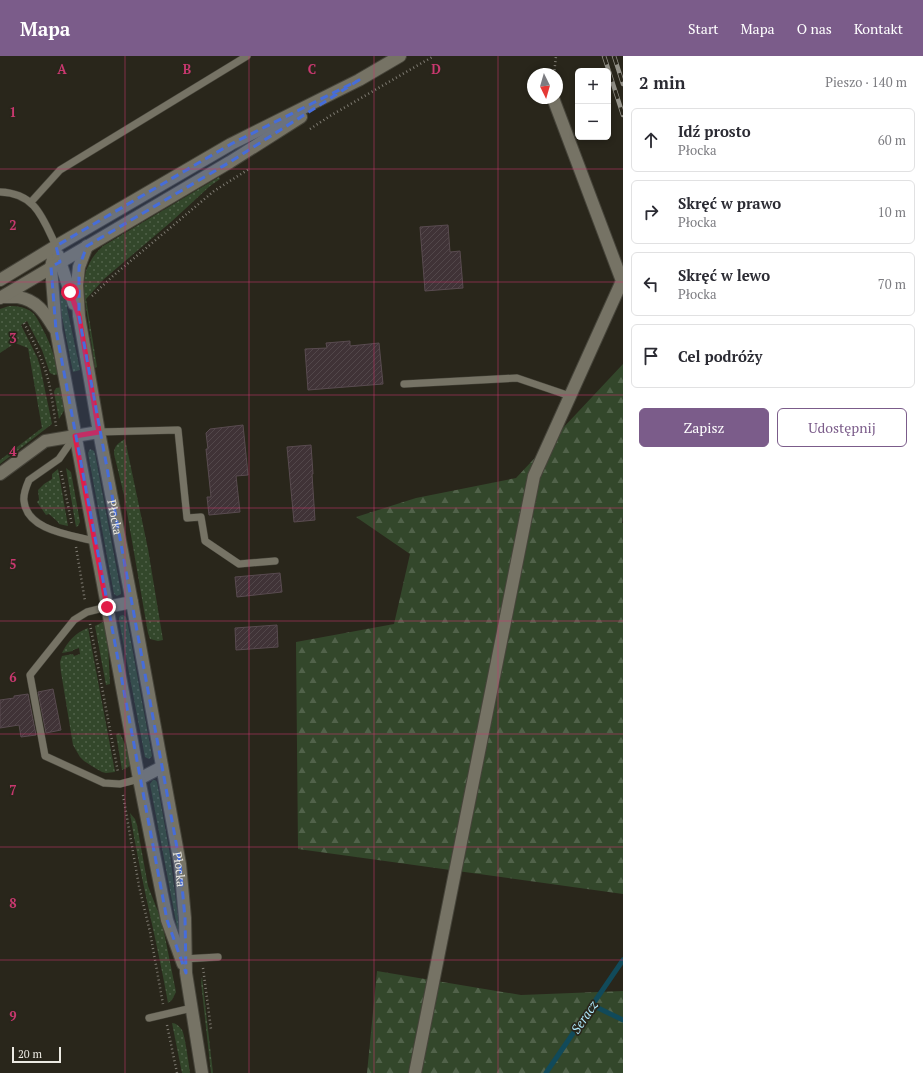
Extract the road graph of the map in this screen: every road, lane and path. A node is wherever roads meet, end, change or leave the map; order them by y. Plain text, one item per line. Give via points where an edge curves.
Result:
1 (247, 56) edge
2 (400, 56) edge
3 (434, 56) edge
4 (556, 56) edge
5 (555, 68) edge
6 (359, 80) junction
7 (555, 104) edge
8 (304, 133) dead end
9 (253, 166) dead end
10 (0, 192) edge
11 (30, 202) junction
12 (56, 246) junction
13 (87, 246) junction
14 (56, 265) junction
15 (0, 280) edge
16 (0, 298) edge
17 (90, 298) dead end
18 (79, 316) junction
19 (24, 323) dead end
20 (56, 330) junction
21 (404, 384) dead end
22 (570, 396) junction
23 (99, 432) junction
24 (75, 436) junction
25 (58, 438) junction
26 (59, 459) junction
27 (0, 474) edge
28 (74, 536) junction
29 (94, 541) junction
30 (275, 561) dead end
31 (132, 602) junction
32 (107, 607) junction
33 (87, 612) junction
34 (162, 767) junction
35 (139, 779) junction
36 (120, 784) junction
37 (218, 957) dead end
38 (202, 958) junction
39 (183, 959) junction
40 (192, 1008) junction
41 (165, 1014) junction
42 (149, 1018) dead end
43 (212, 1035) dead end
44 (177, 1073) edge
45 (202, 1073) edge
46 (415, 1073) edge

1 - 11 lane via 60,170
2 - 6 street
3 - 8 path
4 - 5 path
6 - 12 street via 231,144
6 - 13 street via 230,162
7 - 22 street via 622,281
9 - 17 path via 214,191
10 - 11 lane via 19,196
11 - 12 lane via 39,212
12 - 14 street, Płocka
12 - 15 street
13 - 14 street
13 - 18 street, Płocka via 79,267
14 - 16 street
14 - 18 street, Płocka
14 - 20 street, Płocka
16 - 20 street, Płocka via 18,297 33,302 46,314
18 - 23 street, Płocka
19 - 25 path via 35,343 49,382
20 - 24 street, Płocka
21 - 22 lane via 517,378
22 - 46 street via 534,476
23 - 24 street
23 - 30 lane via 178,430 187,518 201,517 205,541 239,564
23 - 31 street, Płocka
24 - 25 street
24 - 26 lane
24 - 29 street, Płocka
25 - 27 street via 45,441
26 - 28 path
26 - 28 lane via 28,480 24,501 27,512 37,523
28 - 29 lane
28 - 33 path
29 - 32 street, Płocka
31 - 32 street
31 - 34 street, Płocka
32 - 33 lane
32 - 35 street, Płocka
33 - 36 path
33 - 36 lane via 74,620 30,674 44,756 104,783
34 - 35 street
34 - 39 street, Płocka via 180,864 186,918
35 - 36 lane
35 - 39 street, Płocka via 167,920
36 - 41 path
37 - 38 lane
38 - 39 lane
38 - 43 path
39 - 40 street, Płocka
40 - 41 lane
40 - 45 street, Płocka
41 - 42 lane
41 - 44 path

